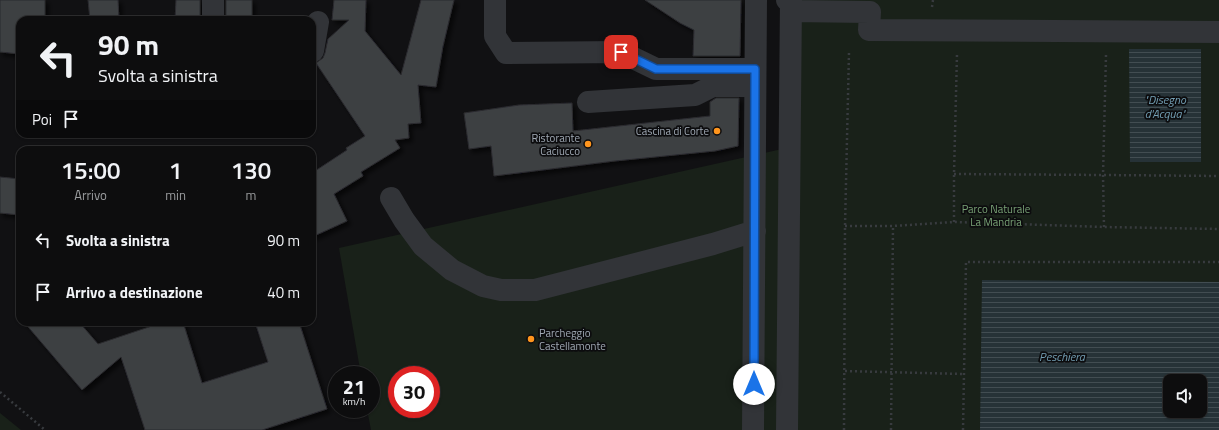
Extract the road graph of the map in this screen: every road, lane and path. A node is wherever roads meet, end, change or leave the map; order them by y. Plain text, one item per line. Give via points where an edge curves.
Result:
1 (214, 0) edge
2 (495, 0) edge
3 (756, 0) edge
4 (788, 6) edge
5 (213, 16) edge
6 (318, 22) dead end
7 (958, 30) junction
8 (1106, 30) junction
9 (1219, 32) edge
10 (316, 34) edge
11 (849, 52) dead end
12 (755, 77) junction
13 (588, 102) dead end
14 (954, 174) junction
15 (1104, 175) junction
16 (1219, 176) edge
17 (391, 198) dead end
18 (954, 222) junction
19 (845, 226) junction
20 (893, 226) junction
21 (1104, 227) junction
22 (1219, 229) edge
23 (755, 231) junction
24 (1219, 262) edge
25 (845, 371) junction
26 (892, 372) junction
27 (964, 374) junction
28 (0, 392) edge
29 (45, 430) edge
30 (754, 430) edge
31 (787, 430) edge
32 (844, 430) edge
33 (891, 430) edge
34 (963, 430) edge

1 - 5 street
2 - 12 street via 495,36 506,53 621,52 656,69
3 - 12 street
4 - 7 street via 870,12 870,30
4 - 31 street
6 - 10 street
7 - 8 street
7 - 14 path
8 - 9 street
8 - 15 path
11 - 19 path
12 - 13 street via 713,86 695,95
12 - 23 street
14 - 15 path
14 - 18 path
15 - 16 path
15 - 21 path
17 - 23 street via 423,246 452,270 483,286 501,290 535,290
18 - 20 path
18 - 21 path
19 - 20 path
19 - 25 path
20 - 26 path
21 - 22 path
23 - 30 street
24 - 27 path via 966,262
25 - 26 path
25 - 32 path
26 - 27 path
26 - 33 path
27 - 34 path
28 - 29 path

